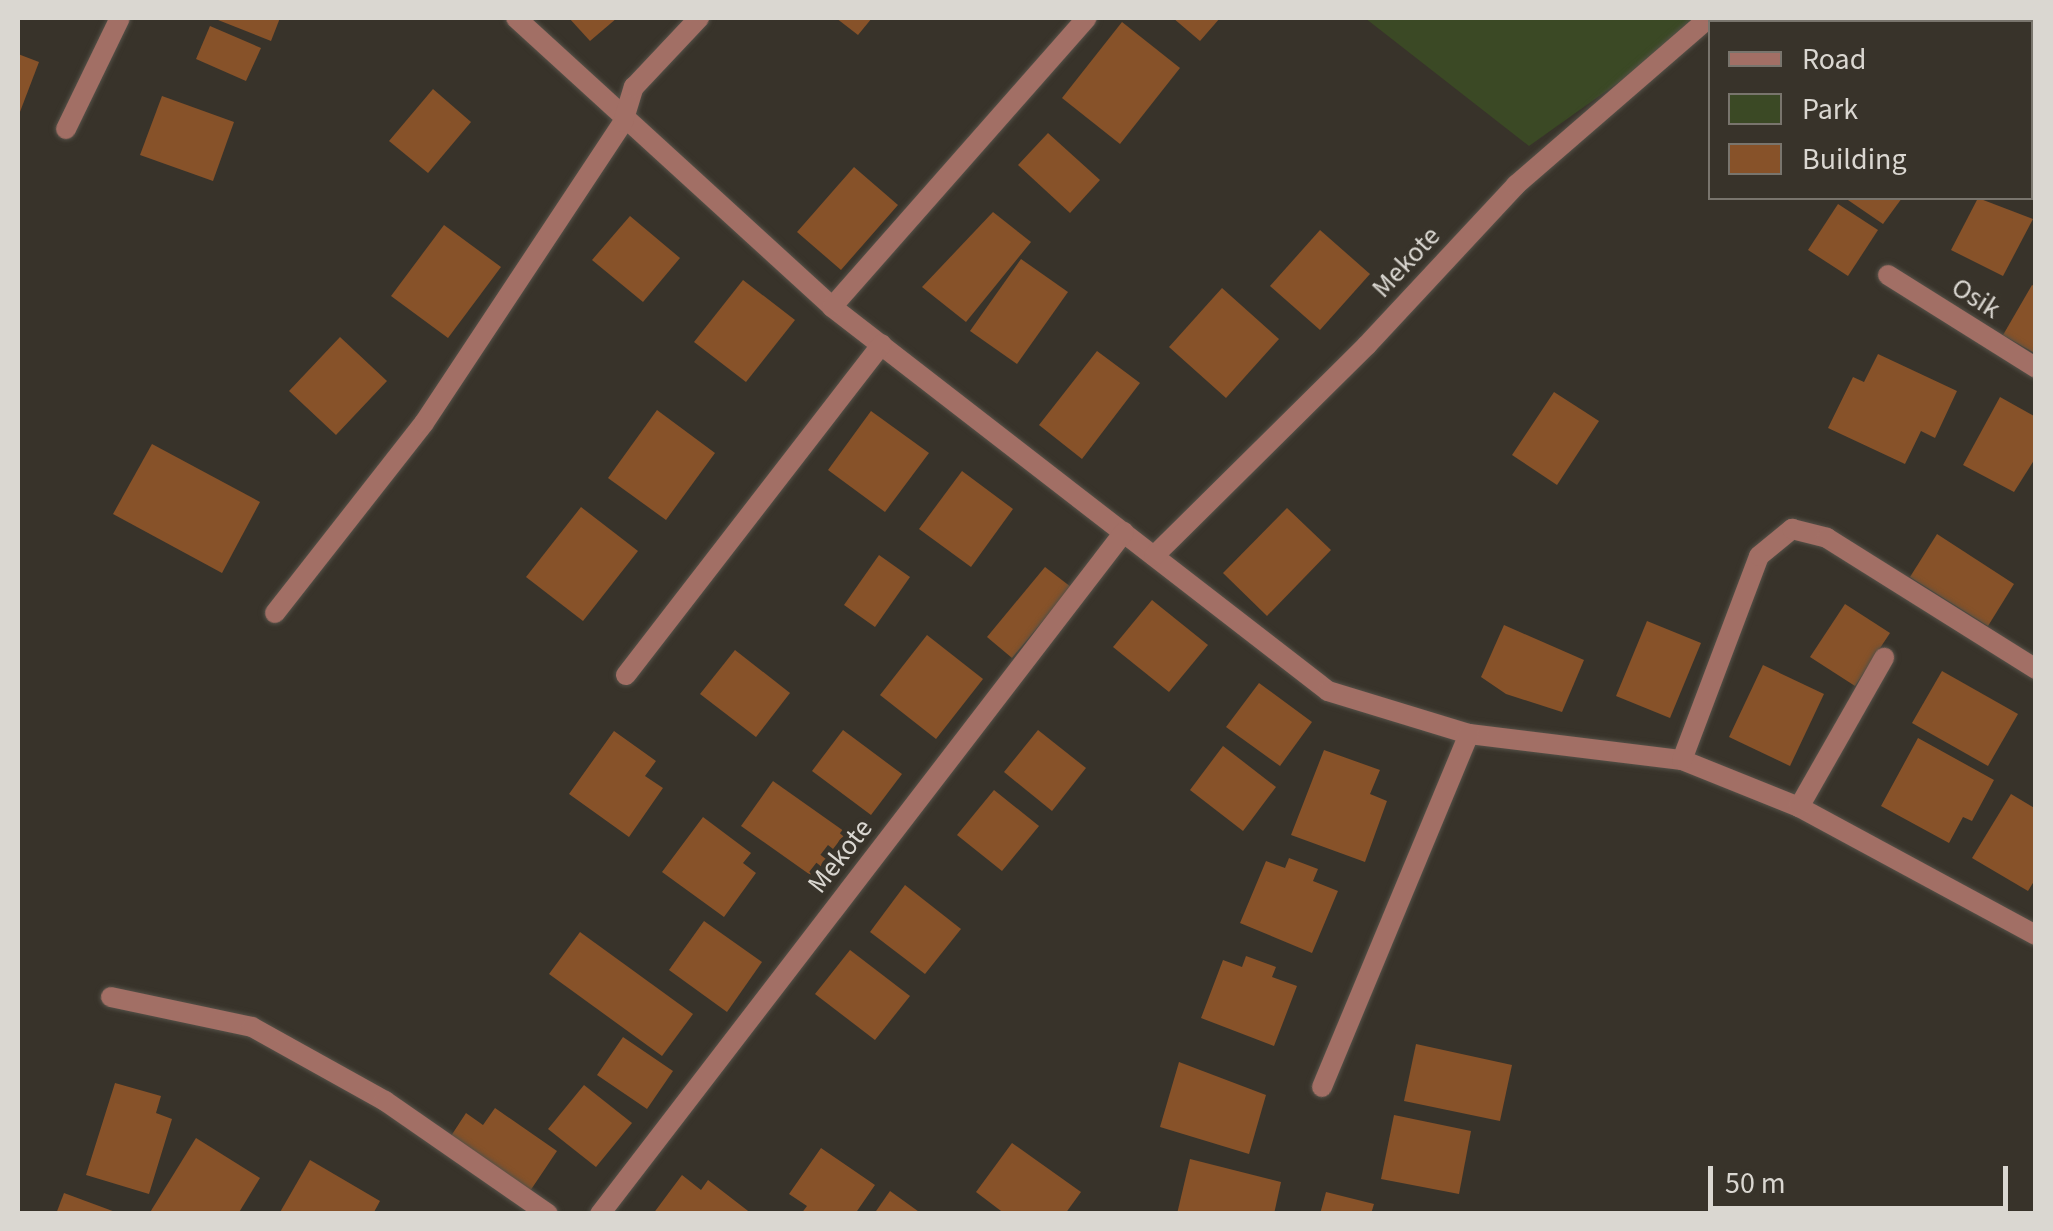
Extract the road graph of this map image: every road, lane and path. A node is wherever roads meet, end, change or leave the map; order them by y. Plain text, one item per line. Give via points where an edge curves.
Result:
1 (120, 18) edge
2 (516, 18) edge
3 (699, 18) edge
4 (1087, 18) edge
5 (1709, 18) edge
6 (623, 122) junction
7 (66, 129) dead end
8 (1888, 275) dead end
9 (832, 307) junction
10 (882, 344) junction
11 (2036, 368) edge
12 (1124, 532) junction
13 (1154, 556) junction
14 (275, 613) dead end
15 (1884, 658) dead end
16 (2036, 668) edge
17 (626, 675) dead end
18 (1469, 734) junction
19 (1682, 760) junction
20 (1799, 807) junction
21 (2036, 935) edge
22 (111, 997) dead end
23 (1322, 1087) dead end
24 (548, 1214) edge
25 (600, 1214) edge

1 - 7 street
2 - 6 street
3 - 6 street via 634,86
4 - 9 street
5 - 13 street, Mekote via 1516,185 1367,345
6 - 9 street
6 - 14 street via 424,423
8 - 11 street, Osik
9 - 10 street
10 - 12 street
10 - 17 street
12 - 13 street
12 - 25 street, Mekote
13 - 18 street via 1328,691
15 - 20 street
16 - 19 street via 1827,538 1792,529 1760,556
18 - 19 street
18 - 23 street
19 - 20 street
20 - 21 street
22 - 24 street via 252,1027 385,1101

